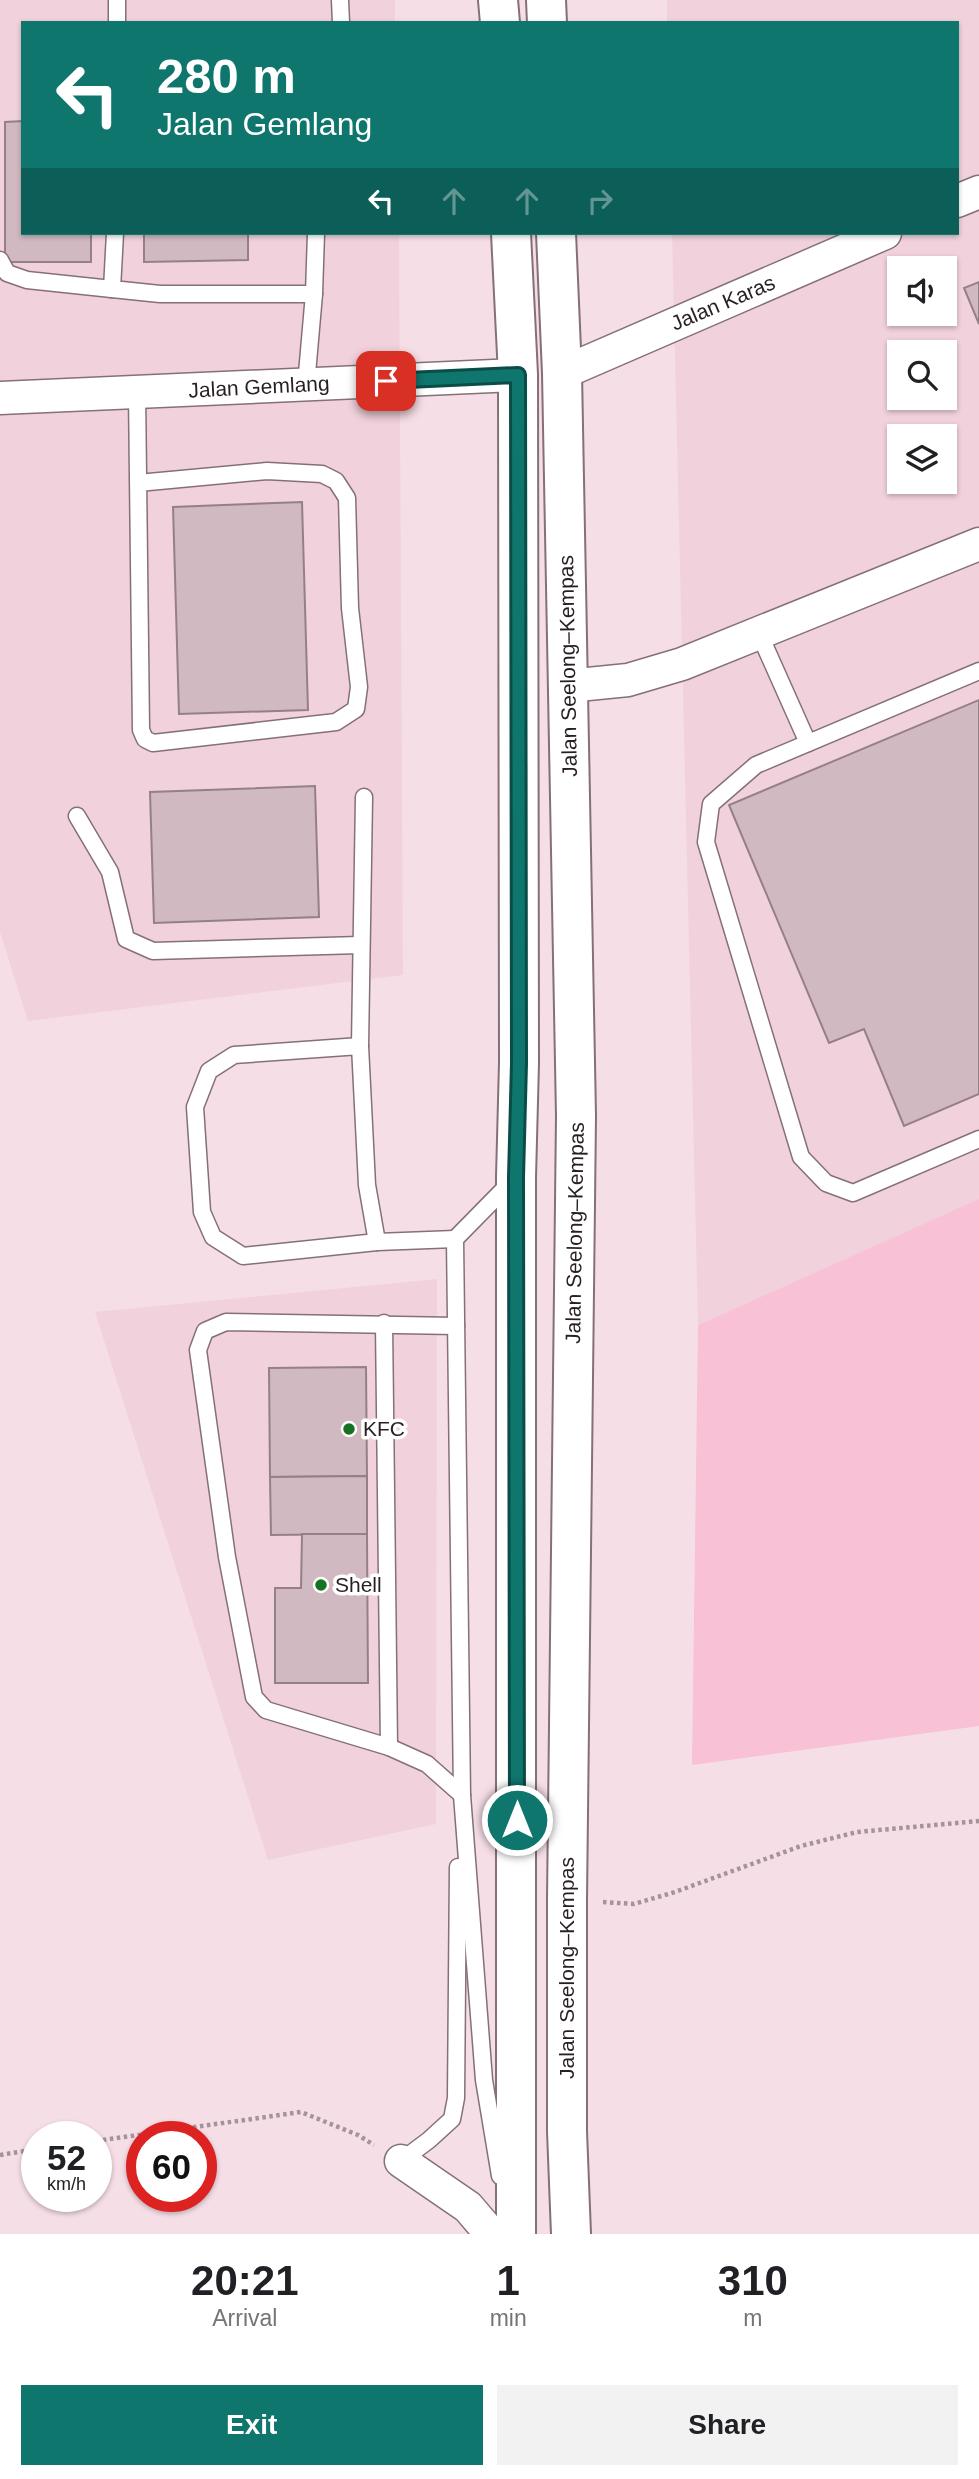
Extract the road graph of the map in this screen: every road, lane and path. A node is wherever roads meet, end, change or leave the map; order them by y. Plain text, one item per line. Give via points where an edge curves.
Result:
1 (117, 0) edge
2 (340, 0) edge
3 (498, 0) edge
4 (546, 0) edge
5 (117, 21) edge
6 (341, 21) edge
7 (500, 21) edge
8 (547, 21) edge
9 (979, 192) edge
10 (959, 200) edge
11 (115, 235) edge
12 (316, 235) edge
13 (511, 235) edge
14 (556, 235) edge
15 (880, 235) edge
16 (0, 260) edge
17 (112, 289) junction
18 (314, 294) junction
19 (562, 373) junction
20 (518, 375) junction
21 (306, 385) junction
22 (137, 392) junction
23 (0, 398) edge
24 (138, 483) junction
25 (979, 544) edge
26 (759, 633) junction
27 (979, 671) edge
28 (568, 686) junction
29 (808, 743) junction
30 (364, 797) dead end
31 (78, 816) dead end
32 (360, 945) junction
33 (360, 1046) junction
34 (979, 1139) edge
35 (516, 1177) junction
36 (455, 1239) junction
37 (377, 1242) junction
38 (384, 1324) junction
39 (456, 1326) junction
40 (389, 1747) junction
41 (462, 1795) junction
42 (979, 1821) edge
43 (567, 1900) junction
44 (112, 2139) edge
45 (21, 2152) edge
46 (0, 2155) edge
47 (401, 2161) junction
48 (491, 2234) edge
49 (513, 2234) edge
50 (571, 2234) edge

1 - 5 lane
2 - 6 lane
3 - 7 main road
4 - 8 main road
9 - 10 street
11 - 17 lane
12 - 18 lane
13 - 20 main road
14 - 19 main road, Jalan Seelong–Kempas
15 - 19 street, Jalan Karas
16 - 17 lane via 7,273 27,280
17 - 18 lane via 160,294
18 - 21 lane
19 - 28 main road, Jalan Seelong–Kempas
20 - 21 street, Jalan Gemlang
20 - 35 main road
21 - 22 street, Jalan Gemlang
22 - 23 street, Jalan Gemlang
22 - 24 lane
24 - 24 lane via 141,730 145,739 153,743 336,722 356,709 359,687 350,608 346,498 336,481 322,474 267,471
25 - 26 street
26 - 28 street via 628,680
26 - 29 lane
27 - 29 lane
28 - 43 main road, Jalan Seelong–Kempas via 576,1116
29 - 34 lane via 756,765 710,804 706,842 801,1157 825,1183 853,1194
30 - 32 lane
31 - 32 lane via 110,872 126,939 153,951
32 - 33 lane
33 - 37 lane via 367,1185
33 - 37 lane via 234,1055 209,1071 195,1107 202,1212 213,1237 243,1256
35 - 36 lane
35 - 49 main road
36 - 37 lane
36 - 39 lane
38 - 39 lane
38 - 40 lane
38 - 40 lane via 226,1322 205,1331 198,1350 254,1697 266,1710
39 - 41 lane
40 - 41 lane via 427,1763
41 - 47 lane via 456,1901 456,2098 452,2119
41 - 49 lane via 484,2080
42 - 43 path via 857,1832 801,1846 634,1904
43 - 50 main road, Jalan Seelong–Kempas via 566,2131
44 - 47 path via 301,2112 358,2135
45 - 46 path
47 - 48 street via 468,2207

